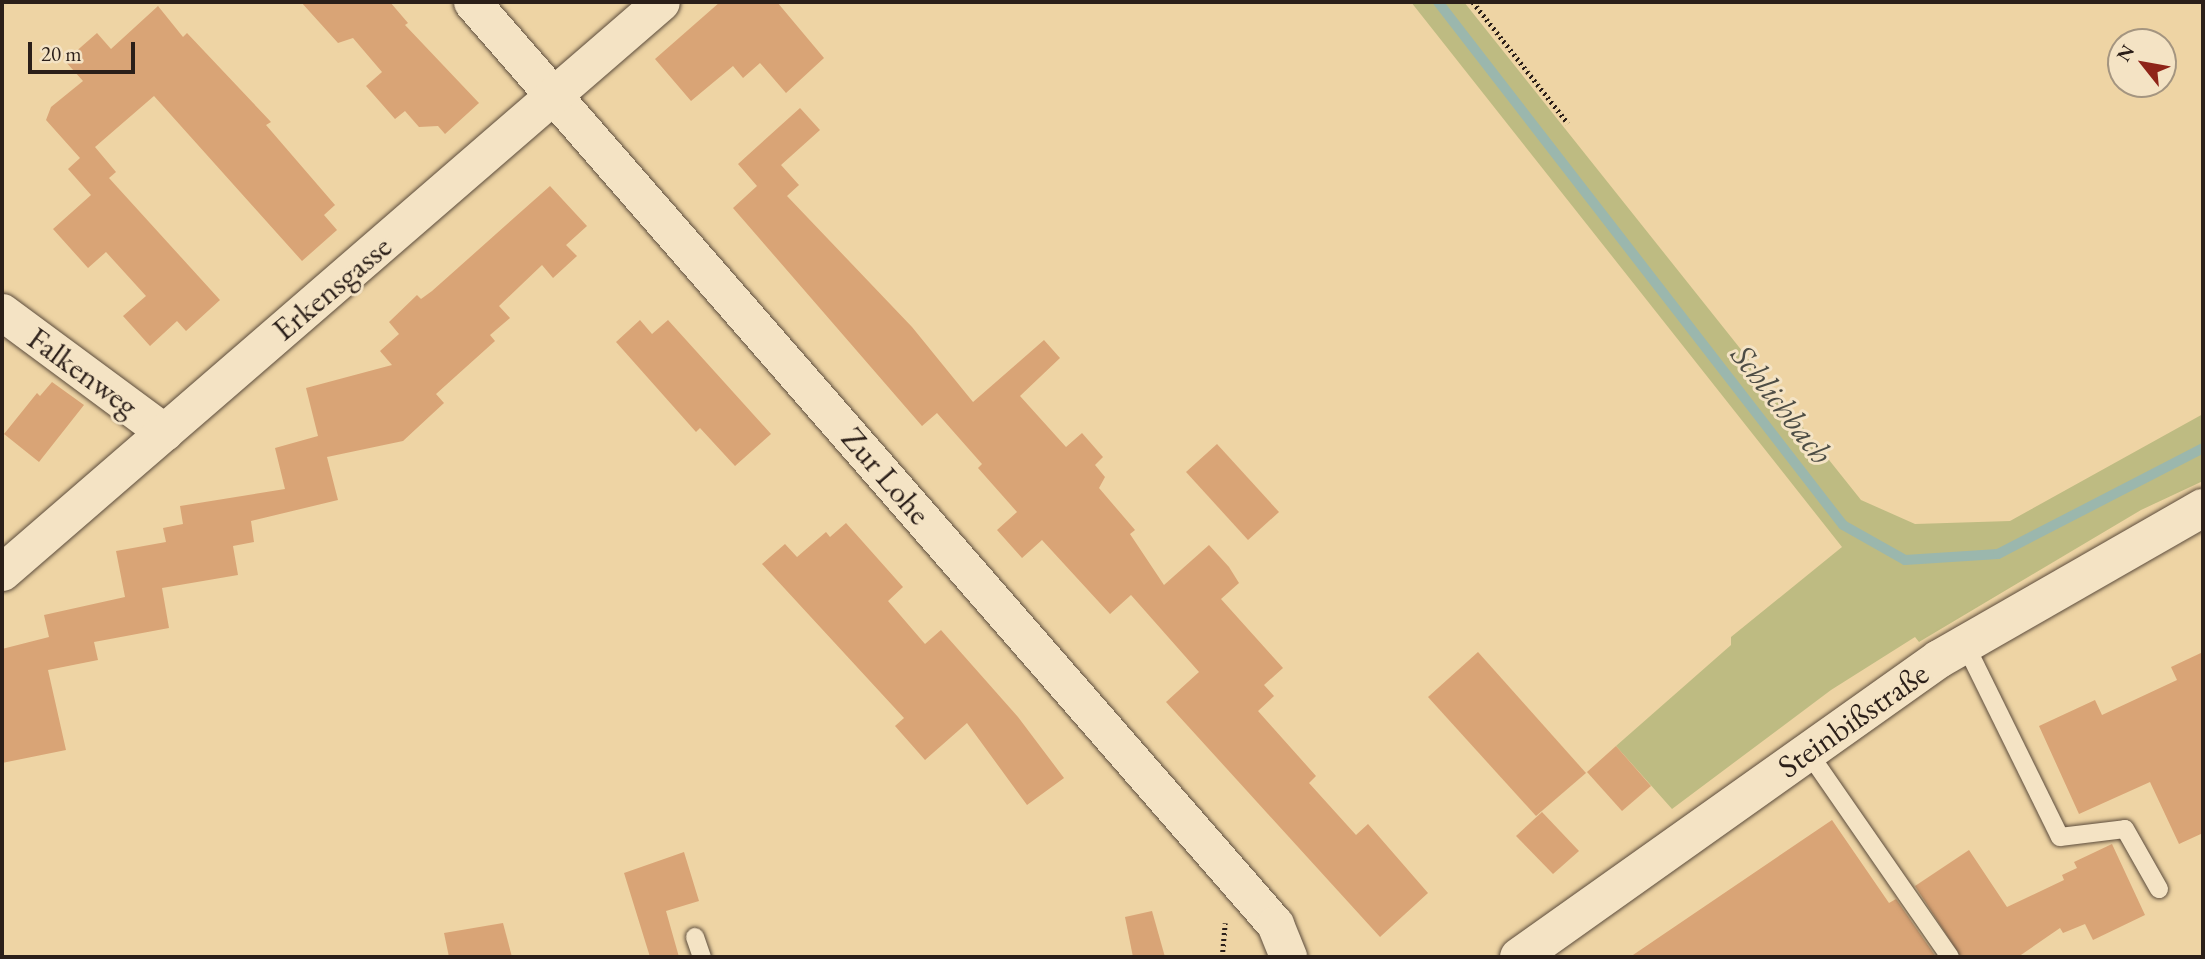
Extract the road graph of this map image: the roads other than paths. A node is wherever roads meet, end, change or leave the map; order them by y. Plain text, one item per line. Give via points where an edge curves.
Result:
1 (471, 2) edge
2 (661, 2) edge
3 (556, 97) junction
4 (2, 312) edge
5 (164, 432) junction
6 (2203, 508) edge
7 (2, 572) edge
8 (1965, 644) junction
9 (1808, 752) junction
10 (2159, 889) dead end
11 (695, 937) dead end
12 (702, 957) edge
13 (1288, 957) edge
14 (1520, 957) edge
15 (1950, 957) edge

1 - 3 street, Zur Lohe
2 - 3 street, Erkensgasse
3 - 5 street, Erkensgasse
3 - 13 street, Zur Lohe via 1275,924
4 - 5 street, Falkenweg
5 - 7 street, Erkensgasse
6 - 8 street, Steinbißstraße
8 - 9 street, Steinbißstraße
8 - 10 lane via 2060,837 2125,829
9 - 14 street, Steinbißstraße
9 - 15 lane
11 - 12 lane

